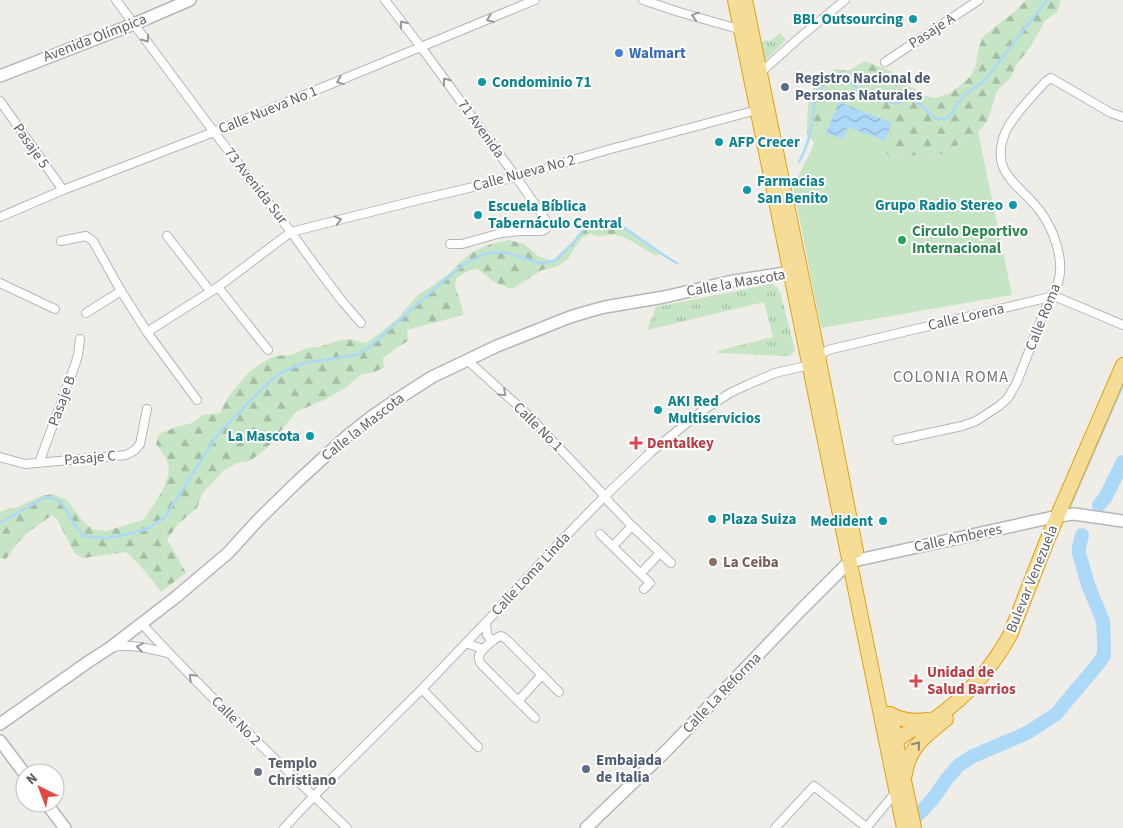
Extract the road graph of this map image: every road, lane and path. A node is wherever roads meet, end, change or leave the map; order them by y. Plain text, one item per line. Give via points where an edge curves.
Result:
1 (116, 0) edge
2 (190, 0) edge
3 (385, 0) edge
4 (535, 0) edge
5 (643, 0) edge
6 (735, 0) edge
7 (746, 0) edge
8 (845, 0) edge
9 (979, 0) edge
10 (134, 24) junction
11 (742, 30) junction
12 (421, 47) junction
13 (885, 62) dead end
14 (760, 73) junction
15 (0, 76) edge
16 (0, 101) edge
17 (757, 110) junction
18 (1123, 117) edge
19 (214, 132) junction
20 (516, 177) junction
21 (62, 190) junction
22 (0, 217) edge
23 (291, 232) junction
24 (167, 236) dead end
25 (62, 241) dead end
26 (450, 244) dead end
27 (795, 272) junction
28 (0, 283) edge
29 (218, 286) junction
30 (121, 291) junction
31 (210, 291) junction
32 (1050, 297) junction
33 (55, 309) dead end
34 (86, 313) dead end
35 (361, 323) dead end
36 (1123, 325) edge
37 (147, 332) junction
38 (80, 339) dead end
39 (268, 350) dead end
40 (467, 360) junction
41 (814, 360) junction
42 (1123, 365) edge
43 (1123, 384) edge
44 (197, 400) dead end
45 (147, 409) dead end
46 (897, 440) dead end
47 (0, 457) edge
48 (39, 463) junction
49 (606, 496) junction
50 (1062, 515) junction
51 (1123, 521) edge
52 (632, 526) junction
53 (600, 534) dead end
54 (613, 546) junction
55 (660, 553) junction
56 (854, 561) junction
57 (671, 563) dead end
58 (641, 573) junction
59 (644, 589) dead end
60 (486, 623) junction
61 (142, 624) junction
62 (492, 641) junction
63 (466, 643) junction
64 (111, 647) junction
65 (482, 650) junction
66 (169, 654) junction
67 (542, 675) junction
68 (422, 689) junction
69 (559, 692) dead end
70 (518, 701) junction
71 (943, 712) junction
72 (890, 714) junction
73 (535, 718) dead end
74 (0, 724) edge
75 (0, 741) edge
76 (892, 746) junction
77 (478, 747) dead end
78 (17, 763) edge
79 (901, 787) junction
80 (314, 796) junction
81 (54, 813) edge
82 (65, 828) edge
83 (284, 828) edge
84 (347, 828) edge
85 (586, 828) edge
86 (775, 828) edge
87 (866, 828) edge
88 (904, 828) edge
89 (914, 828) edge

1 - 10 street, 73 Avenida Sur
2 - 10 main road, Avenida Olímpica
12 -> 3 street, 71 Avenida
4 -> 12 street, Calle Nueva No 1
11 -> 5 street
6 - 11 highway
7 - 14 highway
8 - 14 street
9 - 13 street, Pasaje A
10 - 15 main road, Avenida Olímpica
10 -> 19 street, 73 Avenida Sur
11 - 17 highway
12 -> 19 street, Calle Nueva No 1
20 -> 12 street, 71 Avenida
14 - 27 highway
16 - 21 street, Pasaje 5
17 - 20 street, Calle Nueva No 2
17 - 27 highway
18 - 32 street, Calle Roma via 1051,78 1006,131 1002,160 1006,174 1040,210 1053,233 1058,251 1058,283
19 - 21 street, Calle Nueva No 1
19 - 23 street, 73 Avenida Sur
23 -> 20 street, Calle Nueva No 2
20 - 26 street, 71 Avenida via 546,219 546,229 501,233 462,244
21 - 22 street, Calle Nueva No 1
23 - 29 street
23 - 35 street, 73 Avenida Sur
24 - 31 street
25 - 30 street via 86,236 93,241
27 - 40 main road, Calle la Mascota via 733,281 590,311 543,327
27 - 41 highway
28 - 33 street
29 - 31 street
29 - 39 street
30 - 34 street
30 - 37 street
31 - 37 street
32 - 36 street
32 - 41 street, Calle Lorena via 828,350
32 - 46 street, Calle Roma via 1008,398 981,418 962,426
37 - 44 street
38 - 48 street, Pasaje B via 75,365
40 -> 49 street, Calle No 1 via 524,412
40 - 61 main road, Calle la Mascota via 416,387 346,437 259,519 228,553
41 - 49 street, Calle Loma Linda via 747,385 714,403 651,452
41 - 56 highway
42 - 50 highway, Bulevar Venezuela
43 - 50 highway, Bulevar Venezuela
45 - 48 street, Pasaje C via 140,444 126,455
47 - 48 street, Pasaje C via 25,464
49 - 52 street, Calle No 1
49 - 60 street, Calle Loma Linda
50 - 51 main road, Calle Amberes
50 - 56 main road, Calle Amberes
50 - 71 highway, Bulevar Venezuela via 1004,646 980,679
79 -> 50 highway, Bulevar Venezuela via 906,765 917,744 985,682 1006,653
52 - 54 street
52 - 55 street, Calle No 1
53 - 54 street
54 - 58 street
55 - 57 street, Calle No 1
55 - 58 street
56 - 72 highway
56 - 76 highway
56 - 85 main road, Calle La Reforma
58 - 59 street via 650,583
60 - 62 street via 487,635
60 - 63 street, Calle Loma Linda
61 - 64 main road, Calle la Mascota
61 - 66 street, Calle No 2
62 - 65 street
62 - 67 street via 501,636 505,638
63 - 65 street
63 - 68 street, Calle Loma Linda
66 -> 64 street via 135,646
64 - 74 main road, Calle la Mascota
65 - 70 street via 479,655 481,664
80 -> 66 street, Calle No 2
67 - 69 street
67 - 70 street
68 - 77 street
68 - 80 street, Calle Loma Linda
70 - 73 street
71 - 72 highway via 918,721
71 - 76 highway, Bulevar Venezuela via 908,732
72 - 76 highway
75 - 78 main road
76 - 79 highway
79 - 87 street
79 - 88 highway
79 - 89 highway via 910,807
80 - 83 street, Calle Loma Linda
80 - 84 street, Calle No 2
81 - 82 main road
86 - 87 street via 814,786

